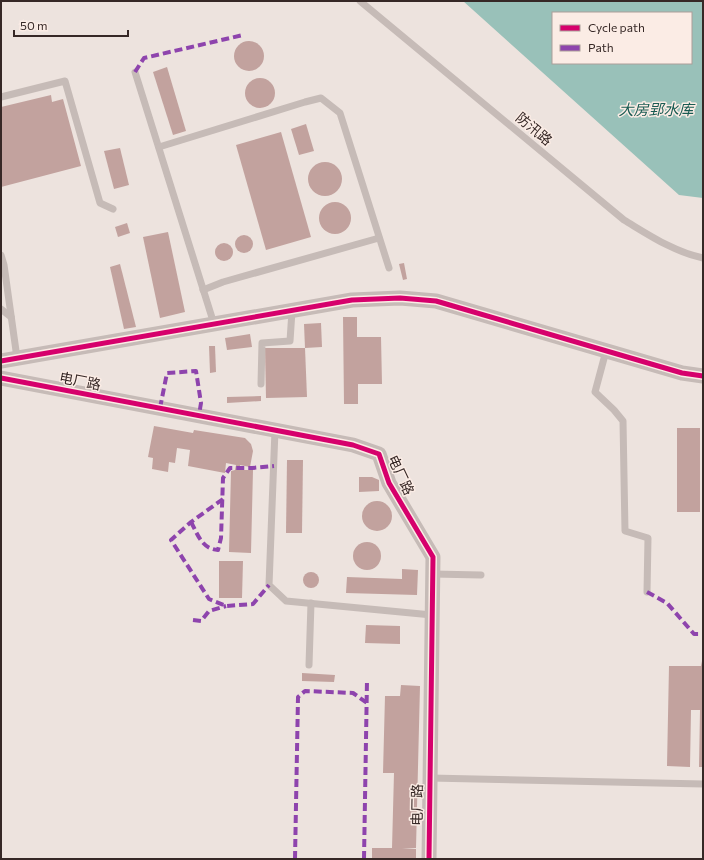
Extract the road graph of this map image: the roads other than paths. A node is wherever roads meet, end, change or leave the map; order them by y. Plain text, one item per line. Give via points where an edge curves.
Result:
1 (360, 1) edge
2 (135, 72) dead end
3 (1, 97) edge
4 (159, 147) junction
5 (113, 209) dead end
6 (379, 238) junction
7 (1, 255) edge
8 (703, 258) edge
9 (389, 268) dead end
10 (204, 290) junction
11 (1, 309) edge
12 (292, 311) junction
13 (11, 317) junction
14 (214, 324) junction
15 (606, 351) junction
16 (17, 358) junction
17 (1, 361) edge
18 (703, 376) edge
19 (1, 378) edge
20 (261, 384) dead end
21 (275, 430) junction
22 (433, 574) junction
23 (481, 575) dead end
24 (647, 592) dead end
25 (310, 603) junction
26 (432, 615) junction
27 (309, 665) dead end
28 (430, 778) junction
29 (703, 784) edge
30 (429, 859) edge

1 - 8 lane, 防汛路 via 624,220 662,243
2 - 4 lane
3 - 5 lane via 65,81 100,203
4 - 6 lane via 321,98 340,113
4 - 10 lane
6 - 9 lane
6 - 10 lane via 223,282
7 - 13 lane
10 - 14 lane
11 - 13 lane
12 - 14 street
12 - 15 street via 352,300 400,298 436,301
12 - 20 lane via 290,340 262,343
13 - 16 lane
14 - 16 street
15 - 18 street via 682,373
15 - 24 lane via 595,392 623,421 625,532 648,538
16 - 17 street
19 - 21 street, 电厂路
21 - 22 street, 电厂路 via 353,445 379,454 389,483 433,557
21 - 25 lane via 269,585 286,601
22 - 23 lane
22 - 26 street, 电厂路
25 - 26 lane
25 - 27 lane
26 - 28 street, 电厂路
28 - 29 lane
28 - 30 street, 电厂路

